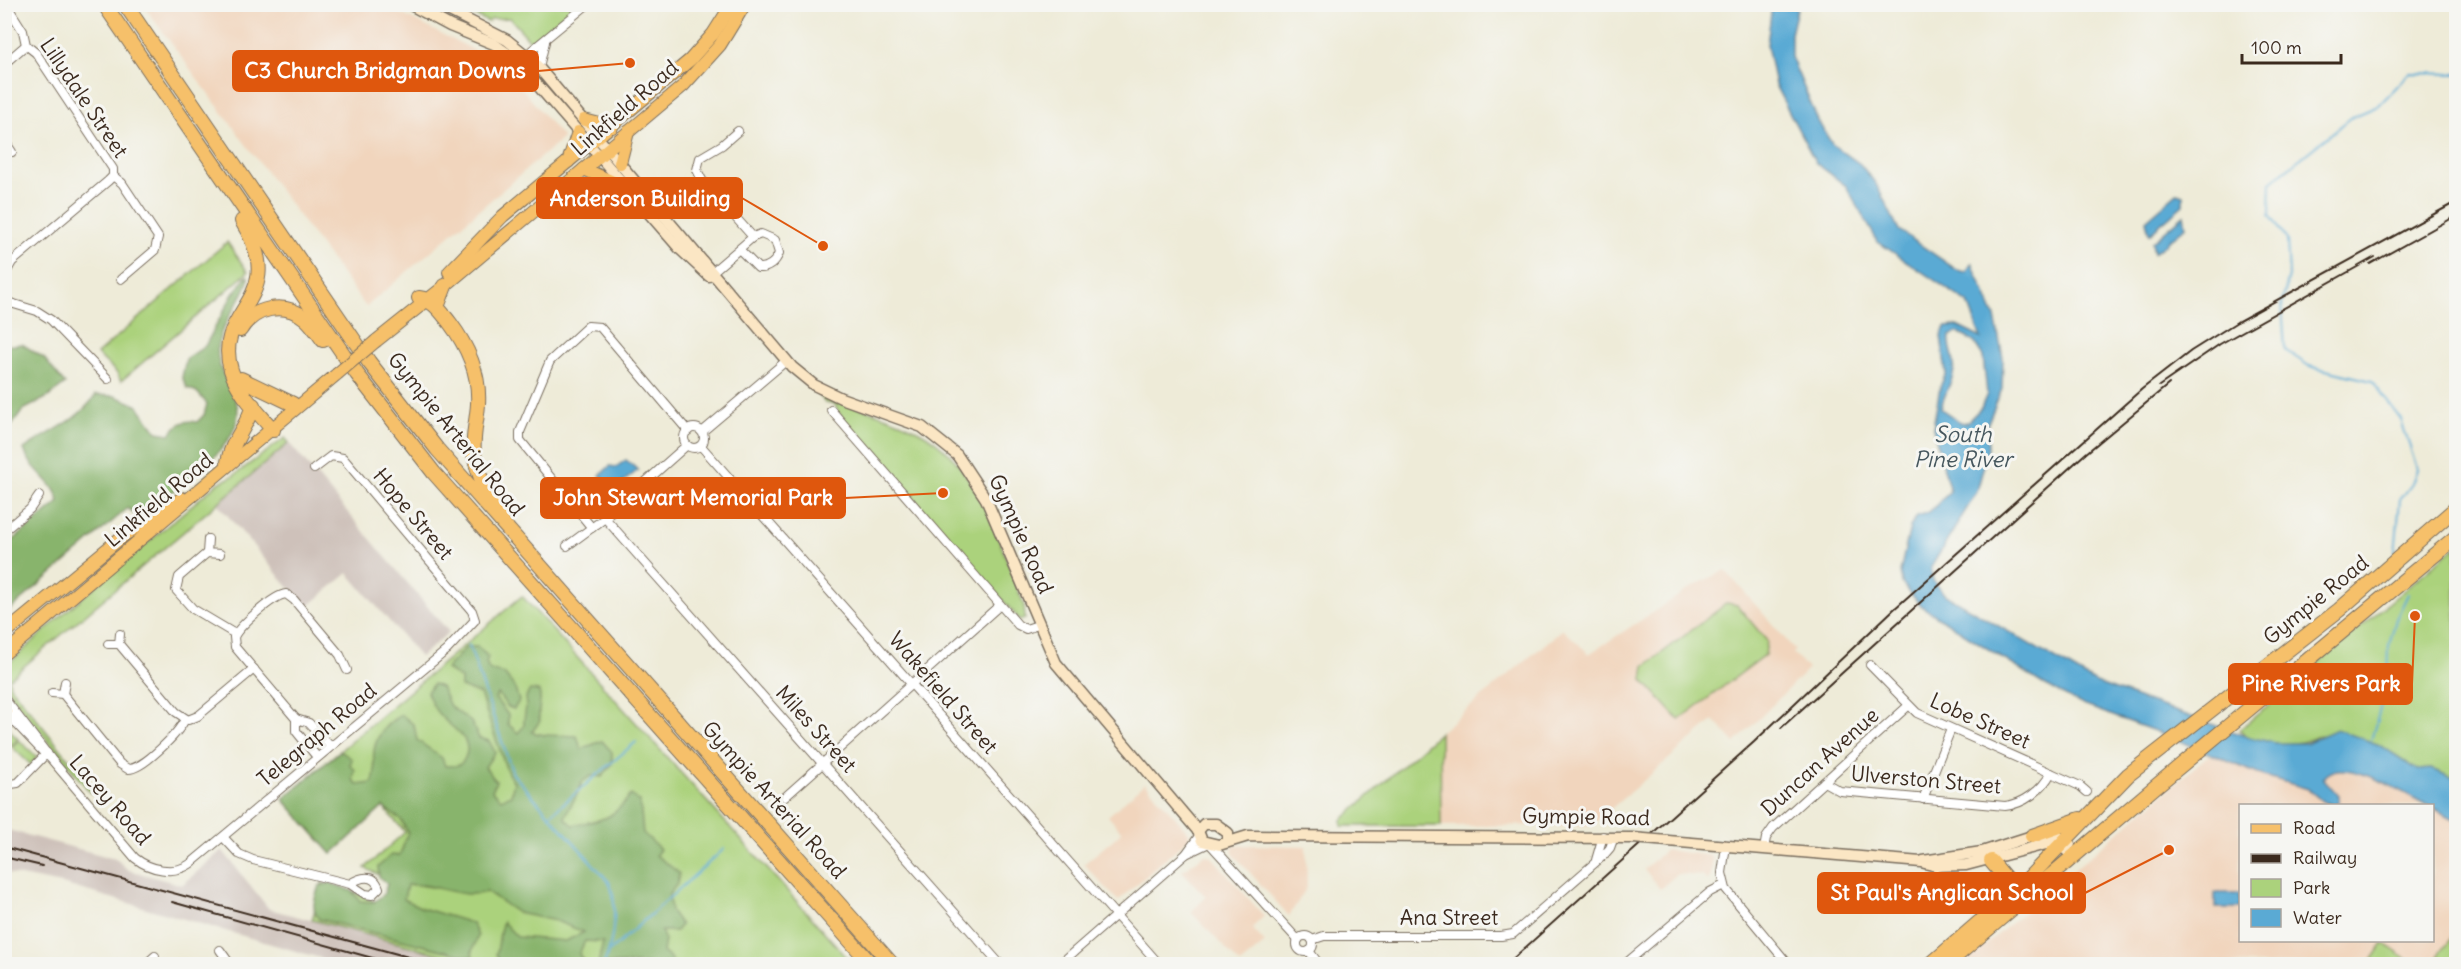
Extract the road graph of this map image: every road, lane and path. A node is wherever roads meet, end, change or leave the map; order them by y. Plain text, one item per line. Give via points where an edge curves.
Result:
1 (6, 4) edge
2 (104, 4) edge
3 (125, 4) edge
4 (409, 4) edge
5 (436, 4) edge
6 (588, 4) edge
7 (732, 4) edge
8 (746, 4) edge
9 (545, 41) junction
10 (26, 45) junction
11 (527, 56) junction
12 (4, 64) edge
13 (539, 67) junction
14 (524, 69) junction
15 (584, 120) junction
16 (612, 127) junction
17 (738, 131) dead end
18 (578, 132) junction
19 (628, 132) junction
20 (4, 140) edge
21 (594, 142) junction
22 (12, 152) dead end
23 (603, 153) junction
24 (567, 163) junction
25 (620, 163) junction
26 (584, 169) junction
27 (113, 176) junction
28 (222, 178) junction
29 (623, 183) junction
30 (753, 237) junction
31 (739, 249) junction
32 (4, 276) edge
33 (714, 277) junction
34 (121, 279) dead end
35 (446, 286) joint
36 (4, 301) edge
37 (427, 302) junction
38 (340, 350) junction
39 (786, 361) junction
40 (337, 374) junction
41 (108, 379) dead end
42 (241, 379) junction
43 (293, 404) junction
44 (253, 405) junction
45 (831, 410) dead end
46 (274, 425) junction
47 (688, 431) junction
48 (702, 432) junction
49 (687, 445) junction
50 (701, 446) junction
51 (228, 462) junction
52 (314, 469) dead end
53 (39, 496) dead end
54 (2457, 508) edge
55 (605, 518) junction
56 (592, 528) junction
57 (4, 531) edge
58 (511, 535) junction
59 (2457, 537) edge
60 (208, 539) dead end
61 (567, 546) dead end
62 (207, 553) junction
63 (220, 554) dead end
64 (1000, 606) junction
65 (475, 620) joint
66 (1038, 625) junction
67 (4, 634) edge
68 (120, 634) dead end
69 (235, 634) junction
70 (108, 644) dead end
71 (119, 644) junction
72 (4, 654) edge
73 (1870, 665) dead end
74 (254, 669) junction
75 (347, 670) dead end
76 (65, 682) dead end
77 (911, 684) junction
78 (52, 693) dead end
79 (63, 694) junction
80 (4, 698) edge
81 (1908, 706) junction
82 (5, 712) edge
83 (185, 719) junction
84 (296, 719) junction
85 (1951, 729) junction
86 (330, 746) junction
87 (48, 755) junction
88 (317, 758) junction
89 (822, 763) junction
90 (2051, 773) junction
91 (1824, 782) junction
92 (4, 785) edge
93 (2088, 792) dead end
94 (785, 797) dead end
95 (1923, 799) junction
96 (2084, 817) junction
97 (1203, 836) junction
98 (2032, 836) junction
99 (1608, 837) junction
100 (224, 838) junction
101 (1226, 838) junction
102 (2063, 842) junction
103 (1726, 846) junction
104 (1764, 849) junction
105 (2076, 855) junction
106 (1991, 861) junction
107 (1228, 862) junction
108 (1921, 862) junction
109 (177, 871) joint
110 (350, 884) dead end
111 (1724, 885) junction
112 (2009, 896) junction
113 (1116, 916) junction
114 (1298, 940) junction
115 (1312, 940) junction
116 (220, 950) dead end
117 (1309, 951) junction
118 (155, 956) dead end
119 (1784, 963) edge
120 (146, 964) edge
121 (230, 964) edge
122 (871, 964) edge
123 (892, 964) edge
124 (1000, 964) edge
125 (1060, 964) edge
126 (1159, 964) edge
127 (1318, 964) edge
128 (1625, 964) edge
129 (1931, 964) edge
130 (1947, 964) edge

1 - 10 street, Lillydale Street via 23,31
2 - 28 highway, Gympie Arterial Road
3 - 58 highway, Gympie Arterial Road via 369,362
4 - 14 main road, Gympie Road via 494,44
5 - 11 main road, Gympie Road via 507,40
6 - 9 street
7 - 16 main road, Linkfield Road via 690,60
8 - 19 main road, Linkfield Road via 701,68
9 - 11 street
9 - 13 street
10 - 12 street
10 - 27 street, Lillydale Street via 34,50 71,105 113,169
11 - 13 main road, Gympie Road
11 - 14 street
13 - 15 main road, Gympie Road
14 - 18 main road, Gympie Road
15 - 16 main road
15 - 21 main road, Gympie Road
16 - 21 main road, Linkfield Road
17 - 30 street via 700,158 697,170
18 - 21 main road, Gympie Road
18 - 24 main road
19 - 23 main road, Linkfield Road
19 - 25 main road
20 - 22 street
21 - 23 main road, Gympie Road
21 - 24 main road, Linkfield Road
23 - 25 main road, Gympie Road
23 - 26 main road, Linkfield Road
23 - 29 main road, Gympie Road
24 - 37 main road, Linkfield Road via 503,216
25 - 33 main road, Gympie Road
26 - 29 main road
26 - 35 main road, Linkfield Road
27 - 32 street, Lillydale Street via 12,262
27 - 34 street via 122,183 158,237 155,250
28 - 38 highway, Gympie Arterial Road
28 - 44 highway via 226,195 251,237 260,268 256,290 233,328 228,348 235,380
29 - 33 main road, Gympie Road via 691,261
30 - 31 street
30 - 31 street via 761,234 775,240 779,253 772,264 758,268
31 - 33 street
33 - 39 main road, Gympie Road
35 - 37 highway
36 - 41 street via 37,311 51,320
37 - 40 main road, Linkfield Road, bridge via 394,320
37 - 58 highway via 457,333 472,359 478,390 473,442 478,470 507,519
38 - 42 highway via 325,342 300,315 280,308 263,310 247,320 237,334 235,358
38 - 122 highway, Gympie Arterial Road via 434,473
39 - 48 street
39 - 66 main road, Gympie Road via 809,382 922,428 957,455 986,499
40 - 43 main road, Linkfield Road
40 - 46 main road, Linkfield Road
42 - 43 highway
42 - 46 highway
43 - 46 main road, Linkfield Road
44 - 46 highway
44 - 51 highway
45 - 64 street
46 - 51 main road, Linkfield Road
46 - 72 main road, Linkfield Road
47 - 48 street via 694,428
47 - 49 street
47 - 56 street via 600,327 585,328 554,355 520,440
48 - 50 street
49 - 50 street
49 - 55 street
50 - 77 street, Wakefield Street
51 - 67 main road, Linkfield Road via 201,485 123,536
52 - 65 street, Hope Street via 331,456 343,458 472,611
53 - 57 street
54 - 96 highway, Gympie Road via 2339,610 2137,767
55 - 56 street
55 - 89 street, Miles Street
56 - 61 street
58 - 123 highway, Gympie Arterial Road
59 - 105 highway, Gympie Road
60 - 62 street
62 - 63 street
62 - 69 street via 179,577 176,590 193,609
64 - 66 street via 1023,628
64 - 77 street
65 - 86 street, Telegraph Road via 447,650
66 - 97 main road, Gympie Road via 1059,669
68 - 71 street
69 - 74 street via 234,645
69 - 75 street via 277,597 286,594 340,655
70 - 71 street
71 - 83 street
73 - 81 street, Lobe Street
74 - 83 street via 198,716
74 - 84 street
76 - 79 street
77 - 89 street
77 - 113 street, Wakefield Street
78 - 79 street
79 - 83 street via 128,769 137,767 177,733
80 - 87 street, Lacey Road
81 - 85 street, Lobe Street
81 - 91 street, Duncan Avenue
82 - 87 street, Lacey Road
84 - 86 street via 309,723
84 - 88 street via 296,731
85 - 90 street, Lobe Street
85 - 95 street
86 - 88 street, Telegraph Road
87 - 92 street via 18,783
87 - 109 street, Lacey Road via 135,858 146,865
88 - 100 street, Telegraph Road
89 - 94 street
89 - 124 street, Miles Street
90 - 93 street, Lobe Street
90 - 95 street, Ulverston Street via 2032,795 2010,806
91 - 95 street, Ulverston Street via 1840,791
91 - 104 street, Duncan Avenue via 1770,831
96 - 98 highway
96 - 102 highway, Gympie Road
97 - 101 main road, Gympie Road
97 - 101 main road via 1216,824
97 - 107 street
97 - 113 street
98 - 102 main road, Gympie Road via 2053,835
98 - 108 main road, Gympie Road via 1982,852
99 - 101 main road, Gympie Road
99 - 103 main road, Gympie Road, bridge
99 - 115 street, Ana Street via 1596,861 1523,928 1508,936 1324,936
100 - 109 street, Telegraph Road
100 - 110 street via 239,854 253,860
101 - 107 street
102 - 105 main road
102 - 106 main road, Gympie Road via 2046,843
102 - 112 highway
103 - 104 main road, Gympie Road
103 - 111 street
104 - 108 main road, Gympie Road
105 - 130 highway, Gympie Road
106 - 108 main road, Gympie Road via 1947,866
106 - 112 highway via 2007,880
107 - 114 street
111 - 119 street
111 - 128 street via 1710,892
112 - 129 highway
113 - 125 street
113 - 126 street, Wakefield Street
114 - 115 street via 1304,936
114 - 117 street via 1300,949
115 - 117 street
116 - 121 street
117 - 127 street
118 - 120 street

